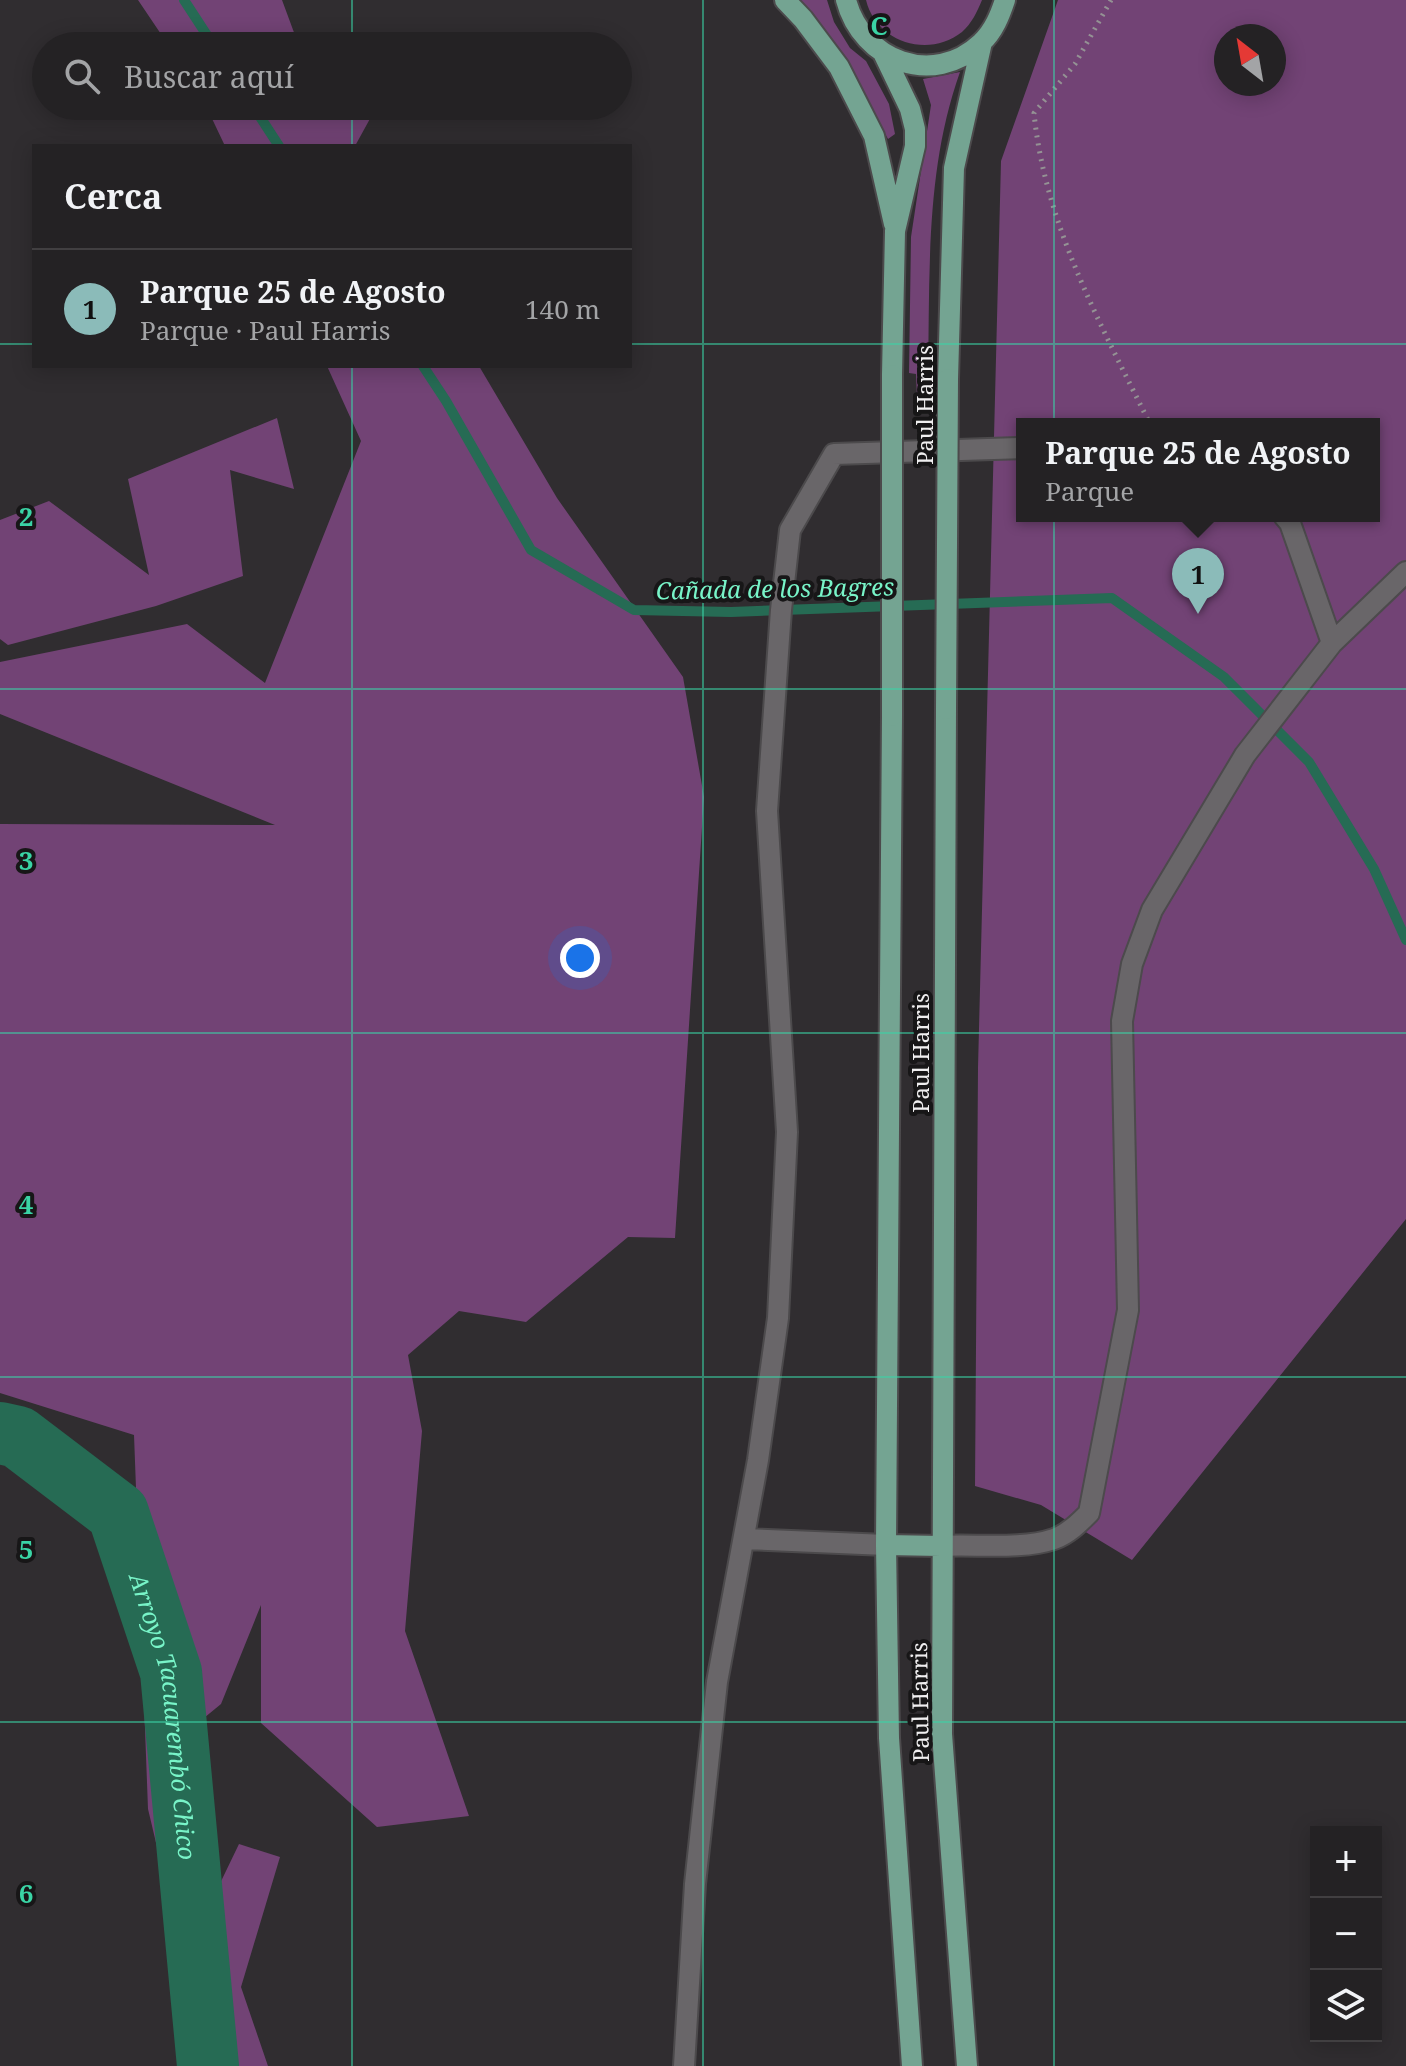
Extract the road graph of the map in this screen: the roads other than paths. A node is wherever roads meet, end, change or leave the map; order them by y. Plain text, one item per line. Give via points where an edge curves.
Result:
1 (785, 0) edge
2 (846, 0) edge
3 (1005, 0) edge
4 (982, 42) junction
5 (884, 55) junction
6 (895, 231) junction
7 (1016, 448) edge
8 (1289, 522) edge
9 (1406, 572) edge
10 (1332, 643) junction
11 (744, 1539) junction
12 (886, 1545) junction
13 (941, 1546) junction
14 (684, 2066) edge
15 (912, 2066) edge
16 (967, 2066) edge

1 - 6 main road via 839,67 874,136
2 - 5 main road via 864,39
3 - 4 main road
4 - 5 main road via 960,58 935,65 909,64
4 - 13 main road, Paul Harris, bridge via 954,168 948,379
5 - 6 main road, Paul Harris via 915,129
6 - 12 main road, Paul Harris, bridge
7 - 11 lane via 834,454 790,530 767,811 787,1132 778,1318
8 - 10 lane
9 - 10 lane
10 - 13 lane via 1245,755 1152,910 1132,964 1122,1021 1128,1310 1089,1513 1053,1539
11 - 12 lane
11 - 14 lane via 714,1713 695,1884
12 - 13 main road
12 - 15 main road, Paul Harris via 889,1738
13 - 16 main road, Paul Harris via 942,1734

